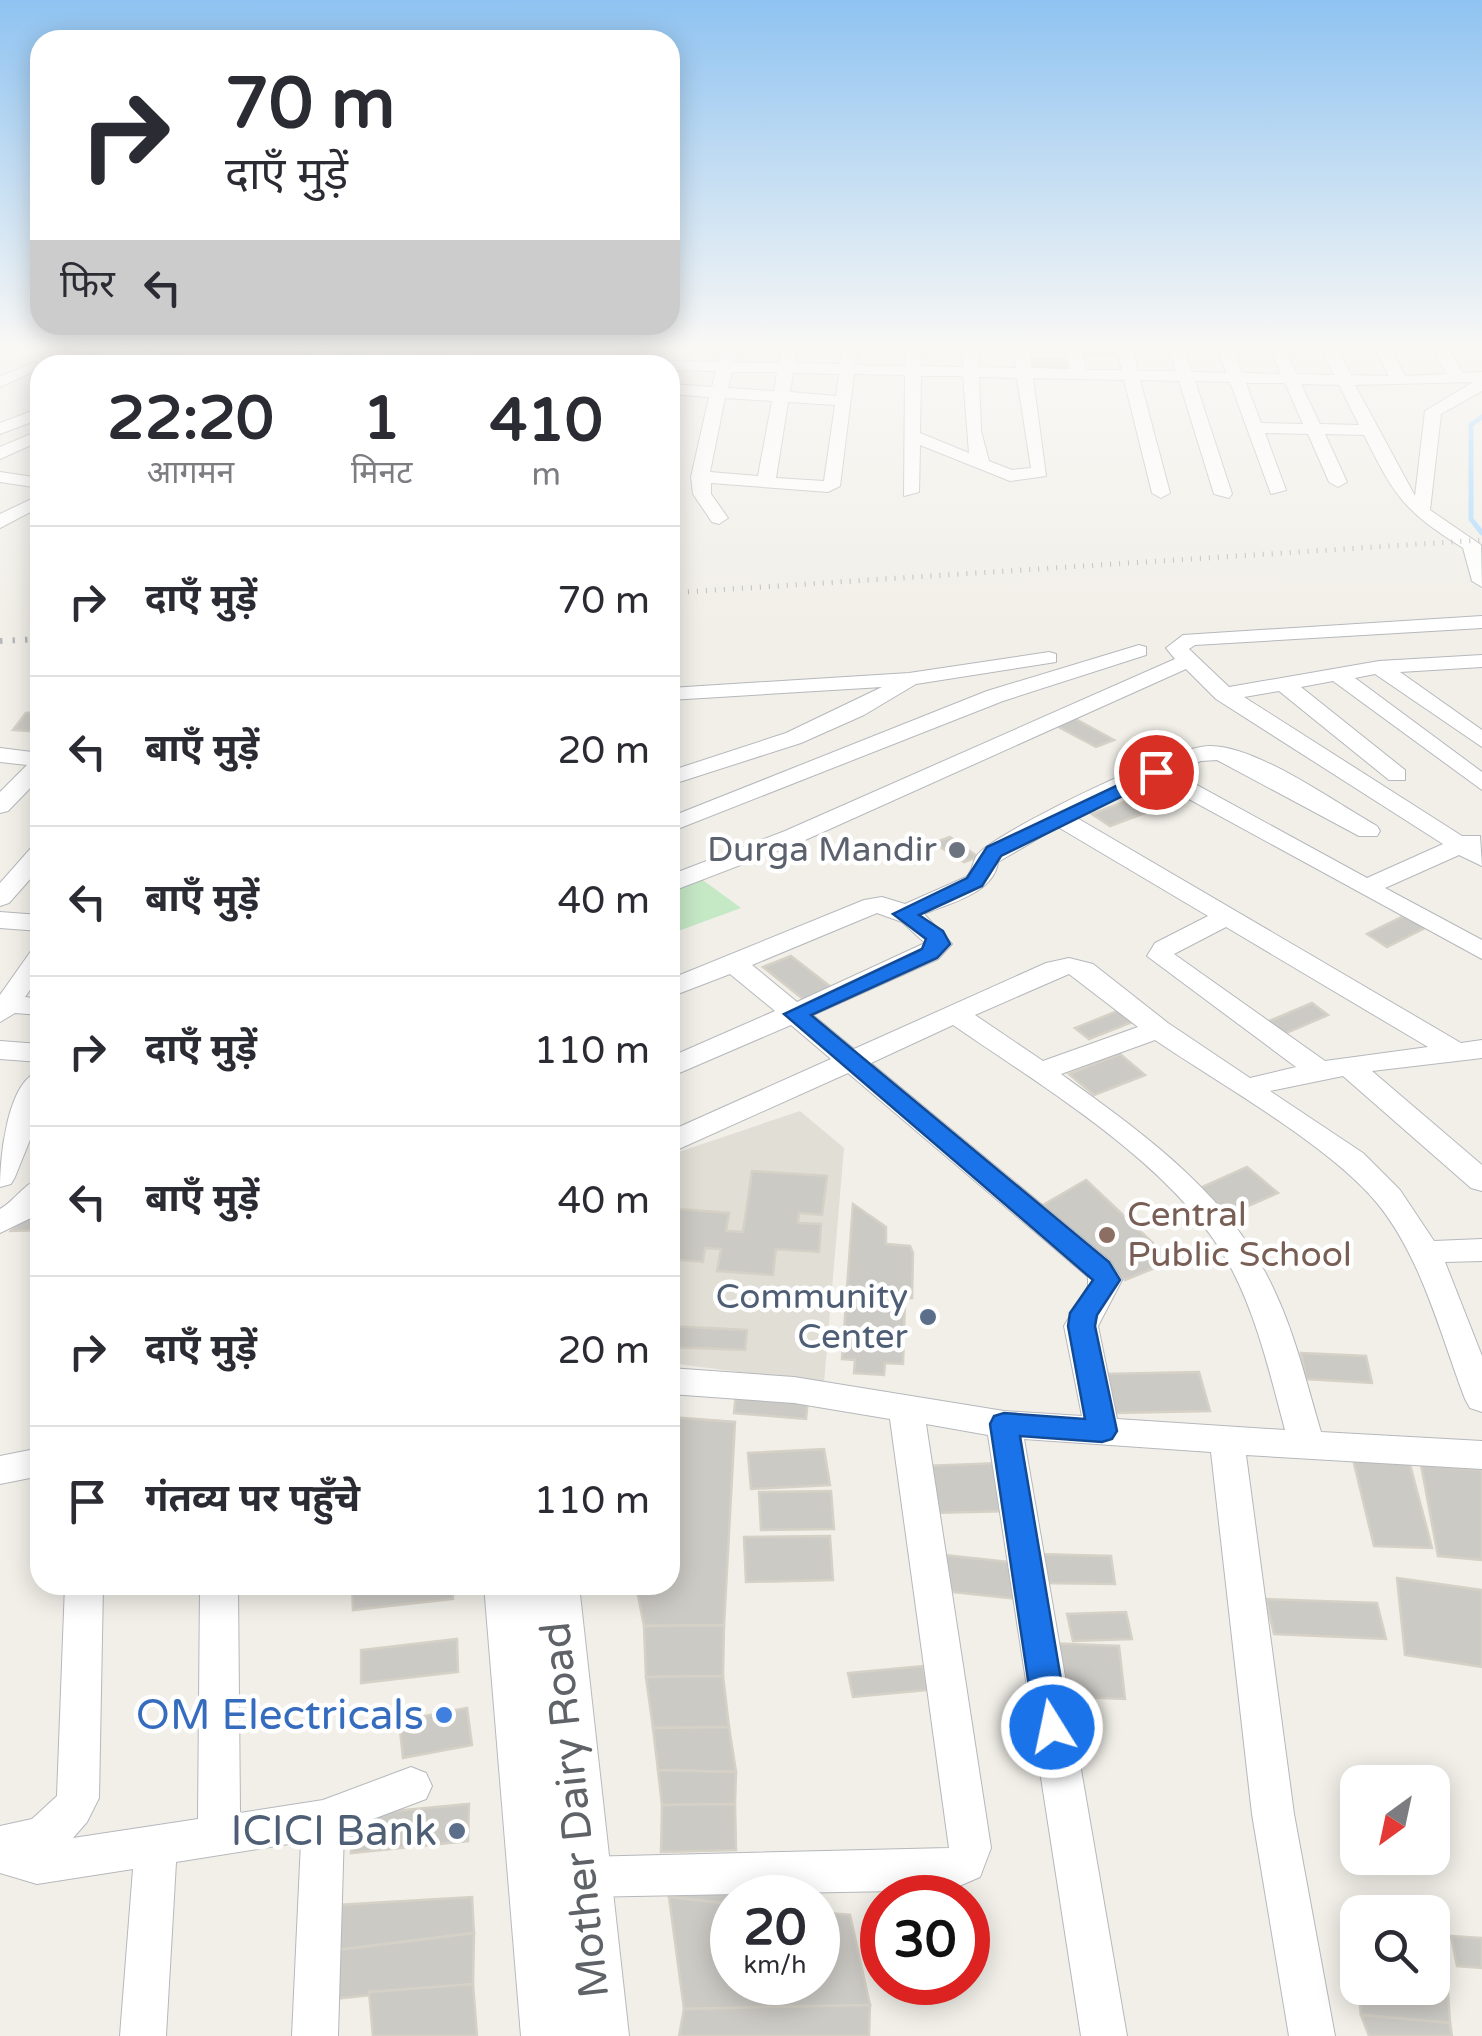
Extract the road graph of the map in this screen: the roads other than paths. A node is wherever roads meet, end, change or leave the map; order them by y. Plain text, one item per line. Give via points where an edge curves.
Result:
1 (709, 439) edge
2 (775, 439) edge
3 (839, 439) edge
4 (912, 439) edge
5 (919, 439) edge
6 (975, 439) edge
7 (1035, 439) edge
8 (1148, 439) edge
9 (1206, 439) edge
10 (1260, 439) edge
11 (1319, 439) edge
12 (1373, 439) edge
13 (1426, 439) edge
14 (30, 440) edge
15 (0, 454) edge
16 (981, 466) junction
17 (700, 477) junction
18 (0, 478) edge
19 (30, 482) edge
20 (1338, 482) dead end
21 (766, 484) junction
22 (1277, 490) dead end
23 (910, 492) dead end
24 (1162, 493) dead end
25 (1224, 494) dead end
26 (30, 504) edge
27 (1420, 512) junction
28 (4, 516) edge
29 (30, 518) edge
30 (719, 518) dead end
31 (1482, 581) edge
32 (1482, 622) edge
33 (1139, 651) dead end
34 (1049, 658) dead end
35 (1186, 661) junction
36 (1482, 661) edge
37 (1379, 666) junction
38 (1334, 673) junction
39 (963, 674) junction
40 (910, 679) junction
41 (1280, 681) junction
42 (680, 693) edge
43 (1224, 694) junction
44 (995, 696) junction
45 (1041, 724) junction
46 (1482, 740) edge
47 (0, 755) edge
48 (30, 760) edge
49 (1156, 772) junction
50 (30, 773) edge
51 (680, 774) edge
52 (1397, 776) dead end
53 (1482, 783) edge
54 (0, 806) edge
55 (1062, 818) junction
56 (680, 822) edge
57 (1368, 831) dead end
58 (1471, 840) edge
59 (1482, 859) edge
60 (30, 865) edge
61 (680, 880) edge
62 (1366, 888) junction
63 (0, 898) edge
64 (903, 914) junction
65 (1227, 916) junction
66 (0, 920) edge
67 (30, 922) edge
68 (1482, 951) edge
69 (735, 964) junction
70 (30, 971) edge
71 (680, 985) edge
72 (30, 1008) edge
73 (4, 1009) edge
74 (795, 1014) junction
75 (956, 1014) junction
76 (1158, 1028) junction
77 (0, 1050) edge
78 (1470, 1050) edge
79 (30, 1052) edge
80 (849, 1062) junction
81 (680, 1064) edge
82 (1352, 1068) junction
83 (1317, 1069) junction
84 (1040, 1072) junction
85 (1246, 1088) junction
86 (30, 1104) edge
87 (680, 1138) edge
88 (0, 1176) edge
89 (1482, 1180) edge
90 (30, 1203) edge
91 (0, 1222) edge
92 (1482, 1250) edge
93 (1425, 1252) junction
94 (680, 1382) edge
95 (1482, 1398) edge
96 (906, 1410) junction
97 (1004, 1424) junction
98 (1102, 1431) junction
99 (1227, 1440) junction
100 (1307, 1446) junction
101 (1482, 1455) edge
102 (30, 1464) edge
103 (0, 1470) edge
104 (84, 1595) edge
105 (219, 1595) edge
106 (511, 1595) edge
107 (554, 1595) edge
108 (411, 1786) dead end
109 (323, 1819) junction
110 (219, 1835) junction
111 (156, 1845) junction
112 (5, 1846) edge
113 (582, 1877) junction
114 (143, 2036) edge
115 (315, 2036) edge
116 (552, 2036) edge
117 (598, 2036) edge
118 (1104, 2036) edge
119 (1312, 2036) edge

1 - 17 street
2 - 21 street
3 - 21 street via 828,487
4 - 23 street
5 - 16 street
6 - 16 street
7 - 16 street via 1040,472 1023,478
8 - 24 street
9 - 25 street
10 - 22 street
11 - 20 street
12 - 27 street via 1401,492
13 - 27 street
14 - 15 street
17 - 21 street
17 - 30 street via 702,494
18 - 19 street
26 - 28 street
27 - 31 street via 1472,545
28 - 29 street
32 - 35 street via 1190,639 1176,648
33 - 44 street
34 - 39 street
35 - 43 street
35 - 45 street
36 - 37 street
37 - 38 street
37 - 46 street
38 - 41 street
38 - 53 street
39 - 40 street
39 - 44 street
40 - 42 street
40 - 51 street via 873,703
41 - 43 street
41 - 52 street
43 - 58 street
44 - 45 street
44 - 56 street
45 - 61 street
47 - 48 street
49 - 55 street
49 - 57 street via 1198,754 1221,754
49 - 62 street
50 - 54 street
55 - 64 street via 994,852 975,882
55 - 65 street
58 - 59 street
58 - 62 street
60 - 63 street
62 - 68 street
64 - 69 street via 873,905
64 - 74 street via 935,936 939,944 929,954
65 - 78 street
65 - 83 street via 1160,956
66 - 67 street
69 - 71 street
69 - 74 street
70 - 73 street
72 - 73 street
74 - 80 street
74 - 81 street
75 - 76 street via 1069,966 1084,970
75 - 80 street
75 - 84 street
76 - 84 street
76 - 85 street
77 - 79 street
78 - 82 street
80 - 87 street
80 - 98 street via 1099,1269 1104,1290 1084,1313 1082,1326
82 - 83 street
82 - 89 street
83 - 85 street
84 - 100 street via 1178,1182 1228,1236 1258,1289
85 - 93 street via 1352,1160 1389,1197
86 - 88 street
90 - 91 street
92 - 93 street
93 - 95 street
94 - 96 street via 794,1390
96 - 97 street
96 - 113 street via 970,1848 965,1862 950,1870
97 - 98 street
97 - 118 street
98 - 99 street
99 - 100 street
99 - 119 street via 1273,1814
100 - 101 street
102 - 103 street
104 - 112 street via 78,1798 72,1815 54,1829
105 - 110 street
106 - 116 main road, Mother Dairy Road
107 - 113 main road, Mother Dairy Road
108 - 109 street
109 - 110 street
109 - 115 street
110 - 111 street
111 - 112 street via 37,1864 16,1858
111 - 114 street
113 - 117 main road, Mother Dairy Road

